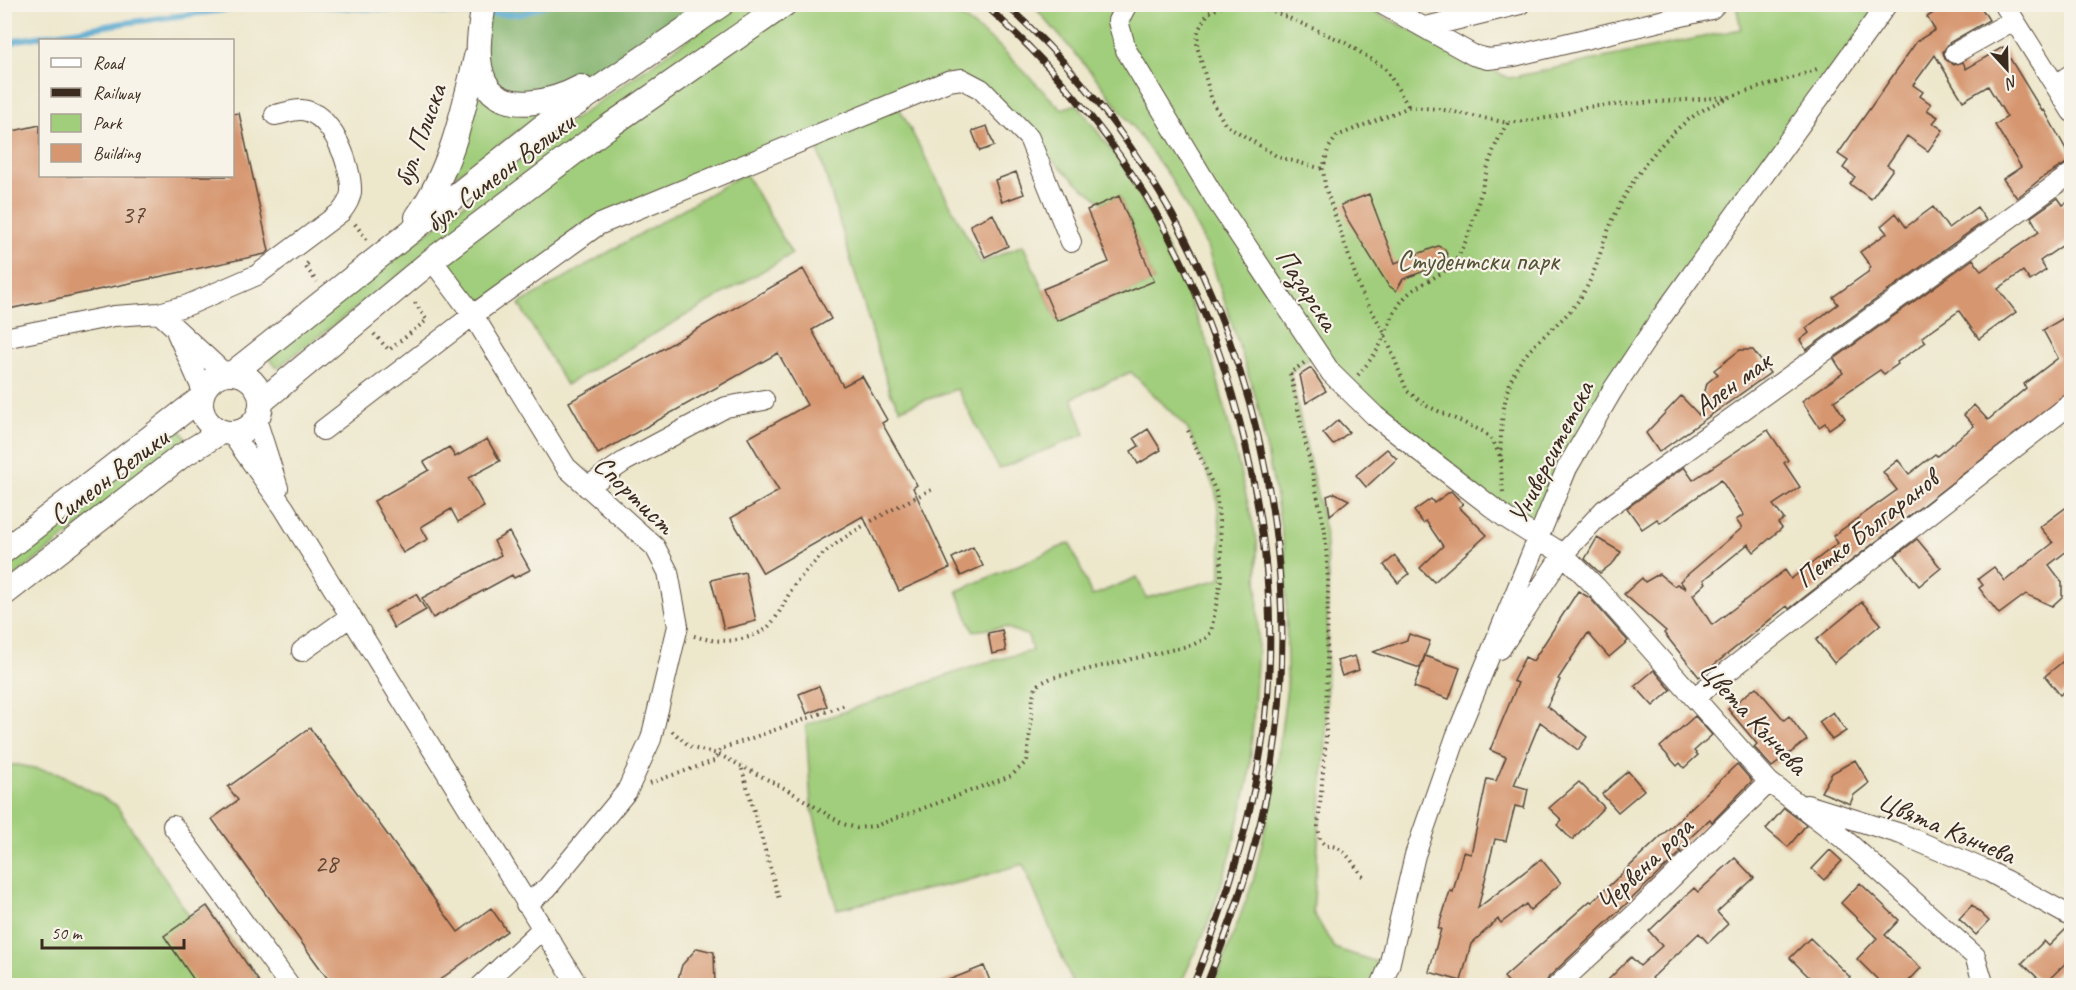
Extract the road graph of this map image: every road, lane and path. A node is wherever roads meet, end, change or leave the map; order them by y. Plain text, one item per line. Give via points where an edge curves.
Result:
1 (484, 4) edge
2 (722, 4) edge
3 (785, 4) edge
4 (1127, 4) edge
5 (1227, 4) edge
6 (1257, 4) edge
7 (1382, 4) edge
8 (1520, 4) edge
9 (1716, 4) edge
10 (1887, 4) edge
11 (2009, 12) edge
12 (1426, 27) junction
13 (686, 29) junction
14 (478, 48) junction
15 (1955, 53) dead end
16 (1821, 67) dead end
17 (2063, 80) edge
18 (1729, 96) junction
19 (1409, 107) junction
20 (2072, 112) edge
21 (275, 115) dead end
22 (1508, 123) junction
23 (1323, 169) junction
24 (2072, 174) edge
25 (402, 237) junction
26 (1071, 242) dead end
27 (432, 260) junction
28 (473, 315) junction
29 (166, 319) junction
30 (427, 320) dead end
31 (1384, 332) junction
32 (4, 338) edge
33 (389, 350) dead end
34 (1316, 354) junction
35 (229, 373) junction
36 (1346, 390) junction
37 (202, 395) junction
38 (764, 400) dead end
39 (2072, 403) edge
40 (258, 411) junction
41 (1187, 428) dead end
42 (323, 430) dead end
43 (226, 432) junction
44 (1502, 461) junction
45 (587, 487) junction
46 (934, 488) dead end
47 (284, 508) junction
48 (1506, 518) junction
49 (1537, 538) junction
50 (4, 551) edge
51 (1563, 554) junction
52 (4, 594) edge
53 (351, 616) junction
54 (678, 626) junction
55 (302, 651) dead end
56 (1476, 687) junction
57 (1695, 697) junction
58 (845, 705) dead end
59 (656, 716) junction
60 (718, 754) junction
61 (742, 768) junction
62 (1769, 782) junction
63 (627, 791) junction
64 (1796, 801) junction
65 (173, 826) dead end
66 (1363, 877) dead end
67 (779, 899) dead end
68 (526, 904) junction
69 (2072, 917) edge
70 (542, 929) junction
71 (290, 986) edge
72 (481, 986) edge
73 (578, 986) edge
74 (1381, 986) edge
75 (1557, 986) edge
76 (1984, 986) edge

1 - 14 main road
2 - 13 main road, бул. Симеон Велики
3 - 27 main road, бул. Симеон Велики via 608,127
4 - 34 street, Пазарска via 1118,21 1126,50 1218,203
5 - 23 path via 1208,14 1198,31 1197,46 1212,101 1225,124 1278,157
6 - 19 path via 1344,42 1385,68
7 - 12 street
8 - 12 street
9 - 12 street via 1699,12 1488,59 1473,55
10 - 49 street, Университетска via 1680,290 1612,392 1567,468
11 - 15 street
11 - 17 street
13 - 14 main road via 560,99 539,103 514,102 499,96 485,83
13 - 25 main road, бул. Симеон Велики via 541,128
14 - 25 main road, бул. Плиска via 444,171 431,198
16 - 18 path
17 - 20 street
18 - 22 path via 1585,107 1554,117
18 - 44 path via 1698,113 1646,163 1621,201 1594,275 1580,299 1521,358 1509,383
19 - 22 path
19 - 23 path via 1337,136 1328,148
21 - 29 street via 303,110 326,122 337,136 351,190 348,203 257,275 188,305
22 - 31 path via 1496,140 1473,221 1458,255 1447,271 1411,291
23 - 31 path via 1325,186 1361,292
24 - 51 street, Ален мак via 1604,510
25 - 35 main road, бул. Симеон Велики
26 - 28 street via 1029,138 981,89 962,79 948,81 598,225
27 - 28 street, Спортист
27 - 40 main road, бул. Симеон Велики
28 - 42 street
28 - 45 street, Спортист via 566,467
29 - 32 street via 114,316
29 - 35 street
29 - 37 street
30 - 33 path
31 - 36 path via 1378,349
31 - 44 path via 1407,391 1427,406 1484,432
34 - 36 street, Пазарска
34 - 66 path via 1290,374 1324,530 1328,580 1326,739 1318,826 1320,840 1342,850
35 - 37 main road via 208,383
35 - 40 main road via 250,379 260,393
36 - 48 street, Пазарска
37 - 43 main road via 207,422
37 - 50 main road
38 - 45 street via 726,407 625,461
39 - 57 street, Петко Българанов
40 - 43 main road via 240,431
40 - 47 street
41 - 61 path via 1216,492 1221,538 1221,579 1211,632 1205,639 1042,682 1033,696 1027,761 1011,776 875,826 843,825 786,789
43 - 47 street
43 - 52 main road, Симеон Велики via 180,457
44 - 48 path
45 - 54 street, Спортист via 655,547 668,572
46 - 54 path via 822,555 759,633 712,642
47 - 53 street
48 - 49 street, Пазарска
49 - 51 street, Цвета Кънчева
49 - 56 street, Университетска
51 - 56 street, Ален мак
51 - 57 street, Цвета Кънчева
53 - 55 street
53 - 68 street
54 - 59 street, Спортист
56 - 74 street, Университетска via 1415,855
57 - 62 street, Цвета Кънчева
58 - 60 path via 721,749
59 - 60 path via 692,748
59 - 63 street, Спортист via 651,739
60 - 61 path
60 - 63 path via 714,761
61 - 67 path
62 - 64 street, Цвета Кънчева
62 - 75 street, Червена роза
63 - 68 street, Спортист via 547,888
64 - 69 street, Цвята Кънчева via 1901,834 1990,872
64 - 76 street, Цвета Кънчева via 1975,956
65 - 71 street
68 - 70 street
70 - 72 street
70 - 73 street

